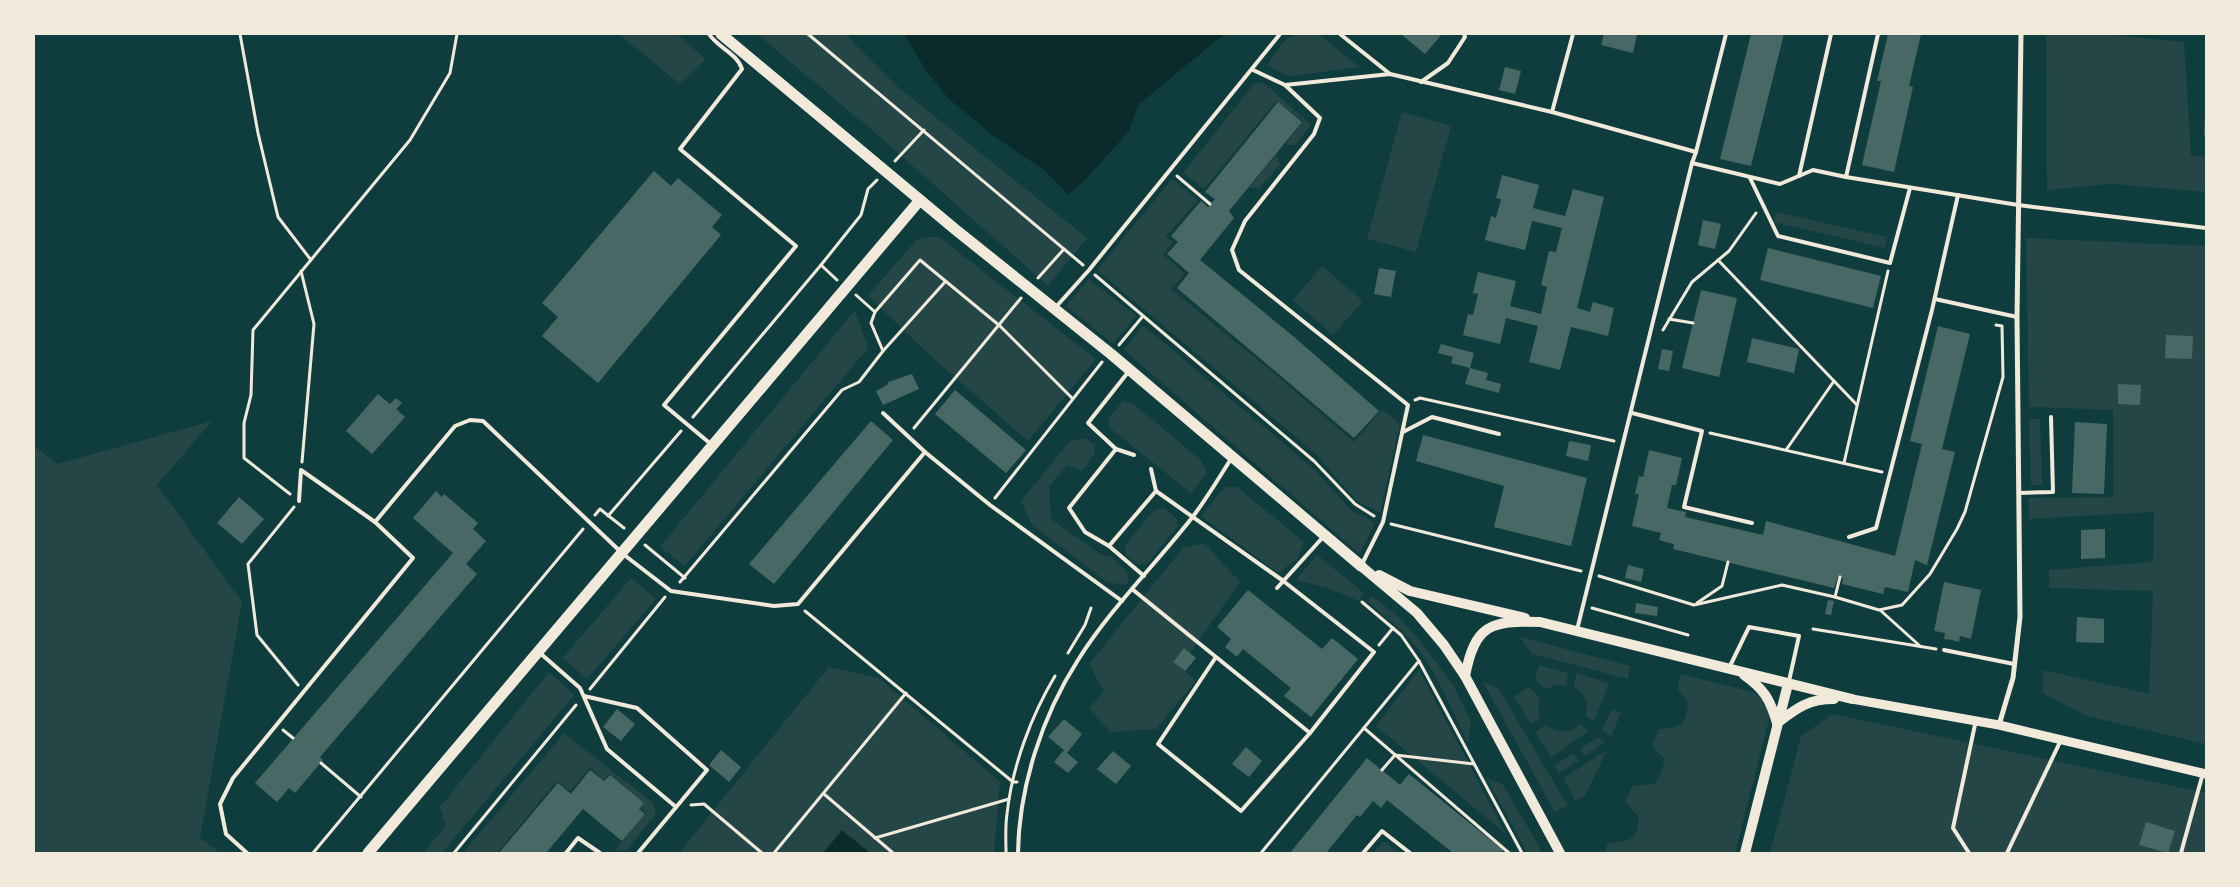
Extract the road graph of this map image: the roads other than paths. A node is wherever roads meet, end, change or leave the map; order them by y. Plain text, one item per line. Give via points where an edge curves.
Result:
1 (709, 34) edge
2 (721, 34) edge
3 (1280, 34) edge
4 (1340, 34) edge
5 (1464, 34) edge
6 (1573, 34) edge
7 (1726, 34) edge
8 (1831, 34) edge
9 (1878, 34) edge
10 (2021, 34) edge
11 (1253, 70) junction
12 (1390, 74) junction
13 (1421, 82) junction
14 (1285, 85) junction
15 (1552, 112) junction
16 (1696, 152) junction
17 (1692, 163) junction
18 (1799, 176) junction
19 (1750, 178) junction
20 (1846, 178) junction
21 (1910, 188) junction
22 (1958, 195) junction
23 (920, 200) junction
24 (2018, 205) junction
25 (2206, 228) edge
26 (1935, 298) junction
27 (1054, 310) junction
28 (2017, 317) junction
29 (1130, 370) junction
30 (883, 413) dead end
31 (1632, 413) junction
32 (2051, 417) dead end
33 (1403, 432) junction
34 (1499, 434) dead end
35 (714, 446) junction
36 (1116, 448) junction
37 (925, 452) junction
38 (1134, 455) dead end
39 (1233, 457) junction
40 (1151, 469) dead end
41 (1156, 491) junction
42 (2018, 493) junction
43 (298, 501) road end
44 (1192, 517) junction
45 (375, 522) junction
46 (1752, 523) dead end
47 (1325, 535) junction
48 (1848, 537) dead end
49 (1109, 546) junction
50 (623, 554) junction
51 (1361, 566) junction
52 (1144, 576) junction
53 (1282, 580) junction
54 (1277, 588) dead end
55 (1132, 589) junction
56 (1122, 602) junction
57 (1540, 622) junction
58 (1577, 632) junction
59 (1944, 650) road end
60 (539, 652) junction
61 (1216, 657) junction
62 (2014, 664) junction
63 (1734, 670) junction
64 (1465, 676) junction
65 (1788, 684) junction
66 (584, 696) junction
67 (1852, 698) junction
68 (1976, 720) junction
69 (1777, 723) junction
70 (1999, 724) junction
71 (1310, 733) junction
72 (2062, 739) junction
73 (2205, 774) edge
74 (676, 807) junction
75 (246, 853) edge
76 (368, 853) edge
77 (566, 853) edge
78 (600, 853) edge
79 (638, 853) edge
80 (1018, 853) edge
81 (1363, 853) edge
82 (1410, 853) edge
83 (1560, 853) edge
84 (1745, 853) edge
85 (1969, 853) edge
86 (2007, 853) edge
87 (2181, 853) edge

1 - 35 lane via 739,61 742,69 680,149 796,246 664,405
2 - 23 main road
3 - 11 lane
4 - 12 lane
5 - 13 lane via 1448,63
6 - 15 lane
7 - 16 lane
8 - 18 lane
9 - 20 lane
10 - 24 street
11 - 14 lane
11 - 27 lane
12 - 13 lane
12 - 14 lane
13 - 15 lane
14 - 33 lane via 1320,118 1314,134 1245,221 1232,250 1239,270 1408,405
15 - 16 lane
16 - 17 lane
17 - 19 lane
17 - 31 lane
18 - 19 lane via 1780,184
18 - 20 lane via 1814,170
19 - 21 lane via 1778,236 1890,263
20 - 21 lane
21 - 22 lane
22 - 24 lane
22 - 26 lane
23 - 27 main road
23 - 35 main road
24 - 25 lane
24 - 28 street
26 - 28 lane
26 - 48 lane via 1876,528
27 - 29 main road
28 - 42 street
29 - 36 lane via 1088,423
29 - 39 main road
30 - 37 lane
31 - 46 lane via 1702,431 1684,507
31 - 58 lane
32 - 42 lane via 2053,492
33 - 34 lane via 1432,417
33 - 51 lane via 1383,522
35 - 50 main road
36 - 38 lane
36 - 49 lane via 1069,508 1085,532
37 - 50 lane via 798,604 774,606 671,591
37 - 56 lane via 990,505
39 - 44 lane
39 - 47 main road
40 - 41 lane
41 - 44 lane
41 - 49 lane
42 - 62 street via 2020,617
43 - 45 lane via 301,470
44 - 52 lane
44 - 53 lane
45 - 50 lane via 455,426 470,420 483,422
45 - 75 lane via 413,558 233,778 220,804 226,834
47 - 51 main road
47 - 53 lane
49 - 52 lane
50 - 60 main road
51 - 57 main road via 1410,591
51 - 64 main road via 1417,613
52 - 55 lane
53 - 54 lane
53 - 71 lane via 1374,652
55 - 56 lane
55 - 61 lane
56 - 80 lane via 1078,660 1039,739 1019,827
57 - 58 main road
57 - 64 main road via 1493,625 1480,634 1472,647
58 - 63 main road
59 - 62 lane
60 - 66 lane via 580,688
60 - 76 main road
61 - 71 lane
61 - 71 lane via 1158,744 1241,811
62 - 70 street
63 - 65 main road
63 - 65 lane via 1749,627 1799,636
63 - 69 main road via 1763,690
64 - 83 main road
65 - 67 main road
65 - 69 main road
66 - 74 lane via 607,750
66 - 74 lane via 637,708 707,770
67 - 68 street
67 - 69 main road via 1813,701 1800,706
68 - 70 street
68 - 85 lane via 1953,828
69 - 84 main road
70 - 72 street
72 - 73 street
72 - 86 lane
73 - 87 lane
74 - 79 lane
77 - 78 lane via 578,838
81 - 82 lane via 1382,831

